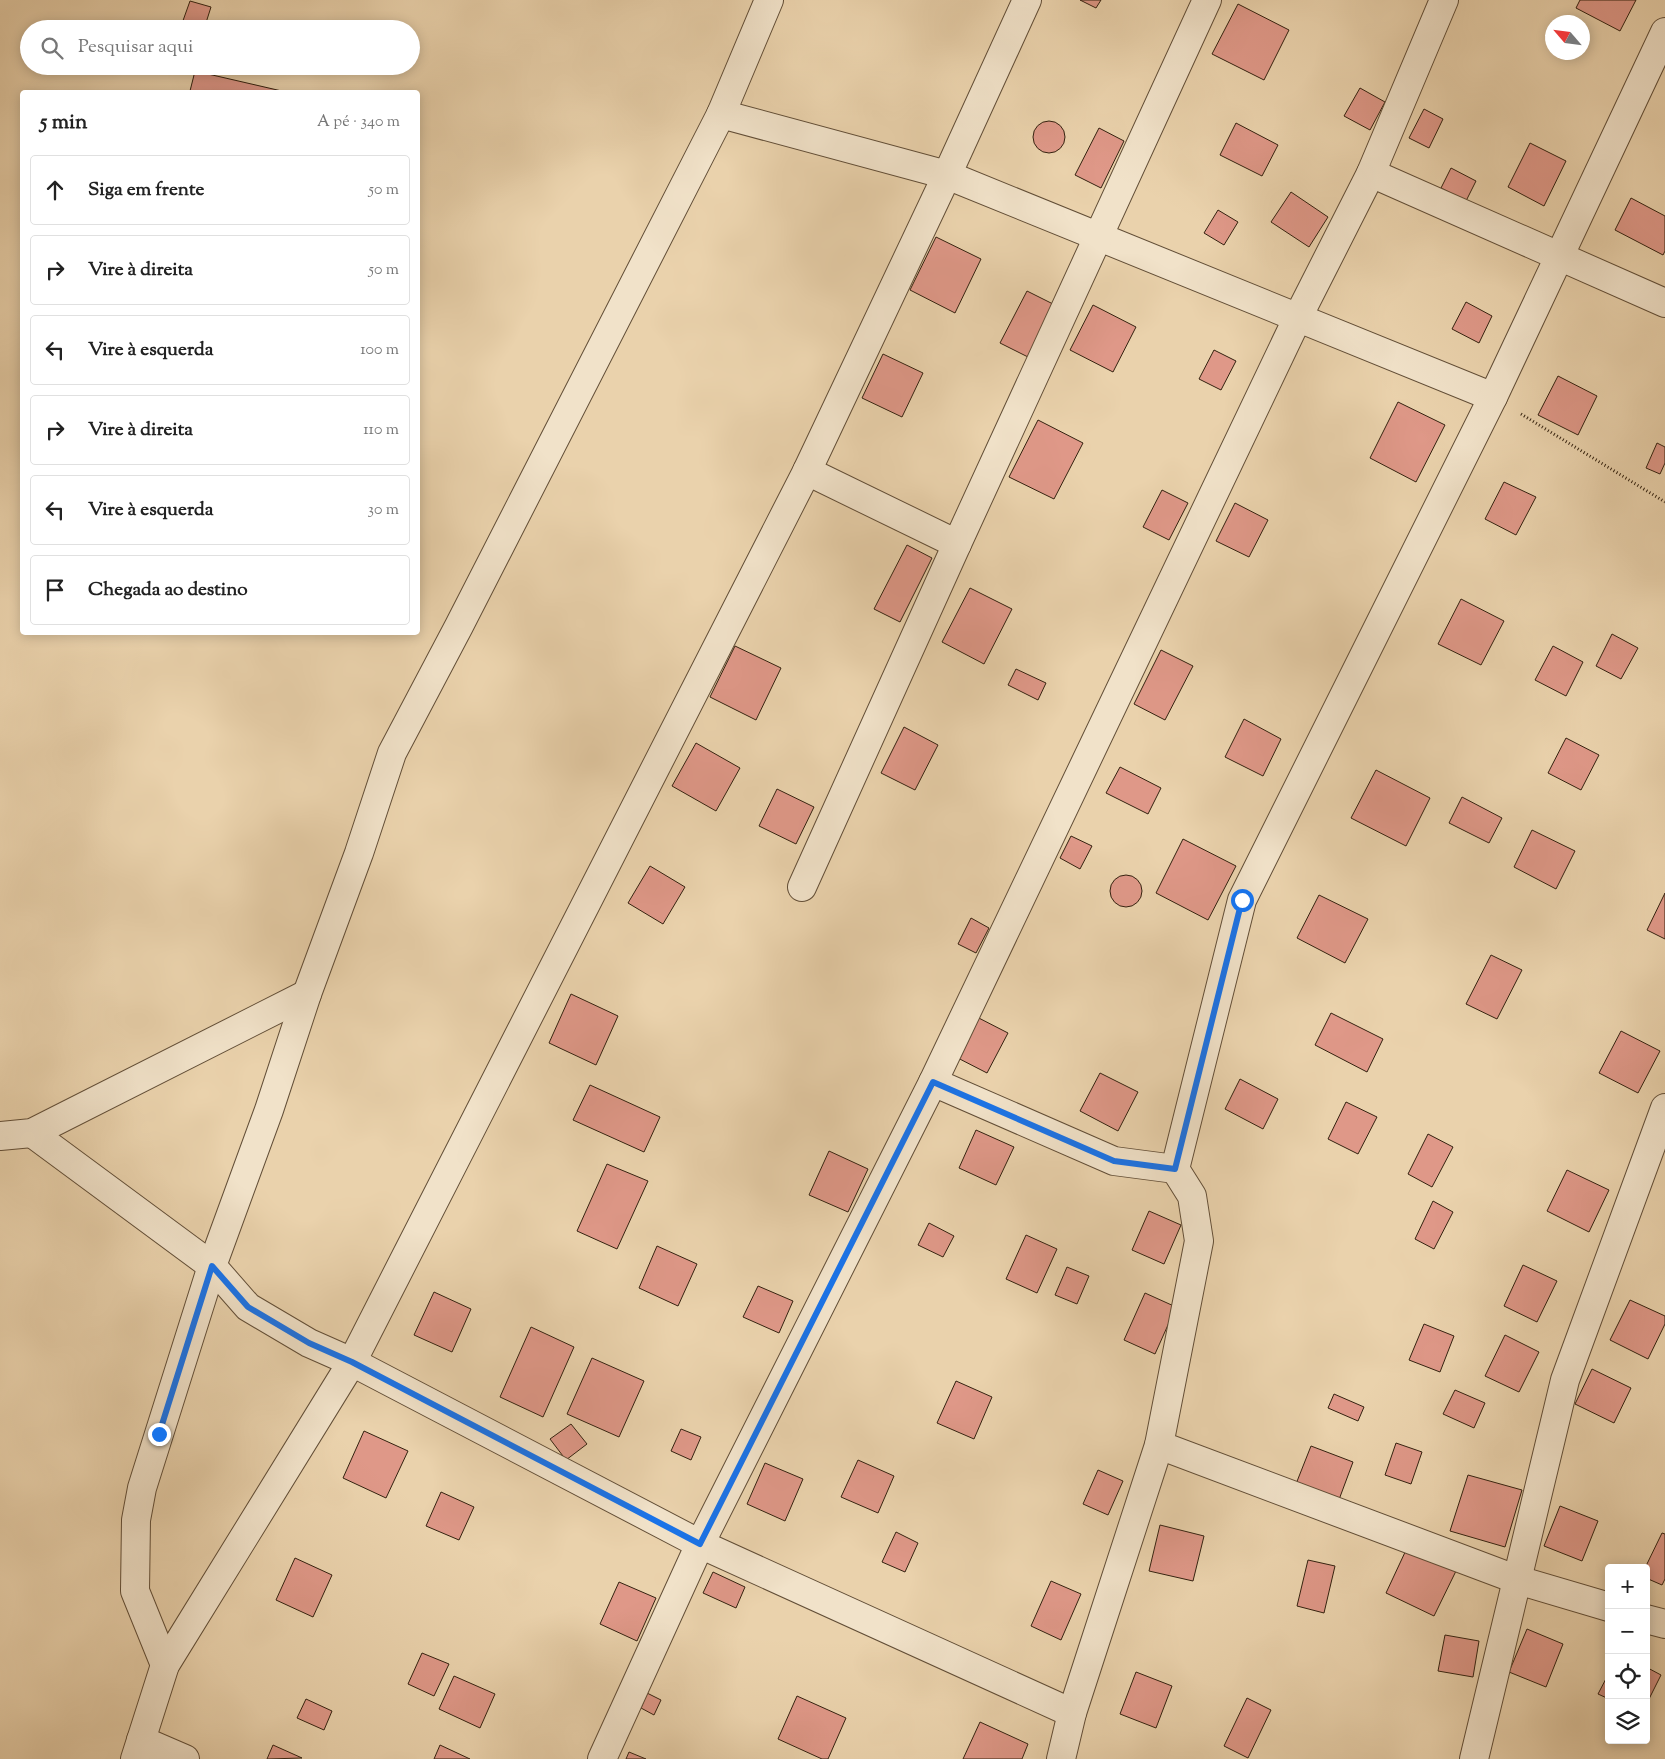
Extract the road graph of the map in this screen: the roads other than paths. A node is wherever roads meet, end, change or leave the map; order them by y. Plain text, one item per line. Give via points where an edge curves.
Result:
1 (769, 0) edge
2 (1027, 0) edge
3 (1207, 0) edge
4 (1444, 0) edge
5 (1665, 32) edge
6 (721, 114) junction
7 (1371, 173) junction
8 (947, 175) junction
9 (1100, 236) junction
10 (1560, 256) junction
11 (1665, 303) edge
12 (1298, 317) junction
13 (1493, 397) junction
14 (807, 471) junction
15 (957, 544) junction
16 (802, 887) dead end
17 (307, 994) junction
18 (933, 1082) junction
19 (1665, 1108) edge
20 (32, 1133) junction
21 (0, 1136) edge
22 (1175, 1169) junction
23 (212, 1266) junction
24 (352, 1362) junction
25 (1159, 1445) junction
26 (700, 1544) junction
27 (1518, 1580) junction
28 (1605, 1606) edge
29 (1650, 1620) edge
30 (1665, 1624) edge
31 (164, 1665) junction
32 (1072, 1713) junction
33 (138, 1749) edge
34 (185, 1759) edge
35 (602, 1759) edge
36 (1061, 1759) edge
37 (1474, 1759) edge

1 - 6 street
2 - 8 street
3 - 9 street
4 - 7 street
5 - 10 street
6 - 8 street
6 - 17 street via 392,753
7 - 10 street
7 - 12 street
8 - 9 street
8 - 14 street
9 - 12 street
9 - 15 street
10 - 11 street
10 - 13 street
12 - 13 street
12 - 18 street
13 - 22 street via 1242,900
14 - 15 street
14 - 24 street
15 - 16 street
17 - 20 street
17 - 23 street
18 - 22 street via 1114,1161
18 - 26 street
19 - 27 street via 1565,1380
20 - 21 street
20 - 23 street
22 - 25 street via 1192,1196 1199,1241
23 - 24 street via 248,1307 309,1343
23 - 31 street via 142,1488 136,1520 135,1591
24 - 26 street
24 - 31 street
25 - 27 street
25 - 32 street
26 - 32 street
26 - 35 street
27 - 28 street
27 - 37 street
29 - 30 street
31 - 33 street
32 - 36 street
33 - 34 street

